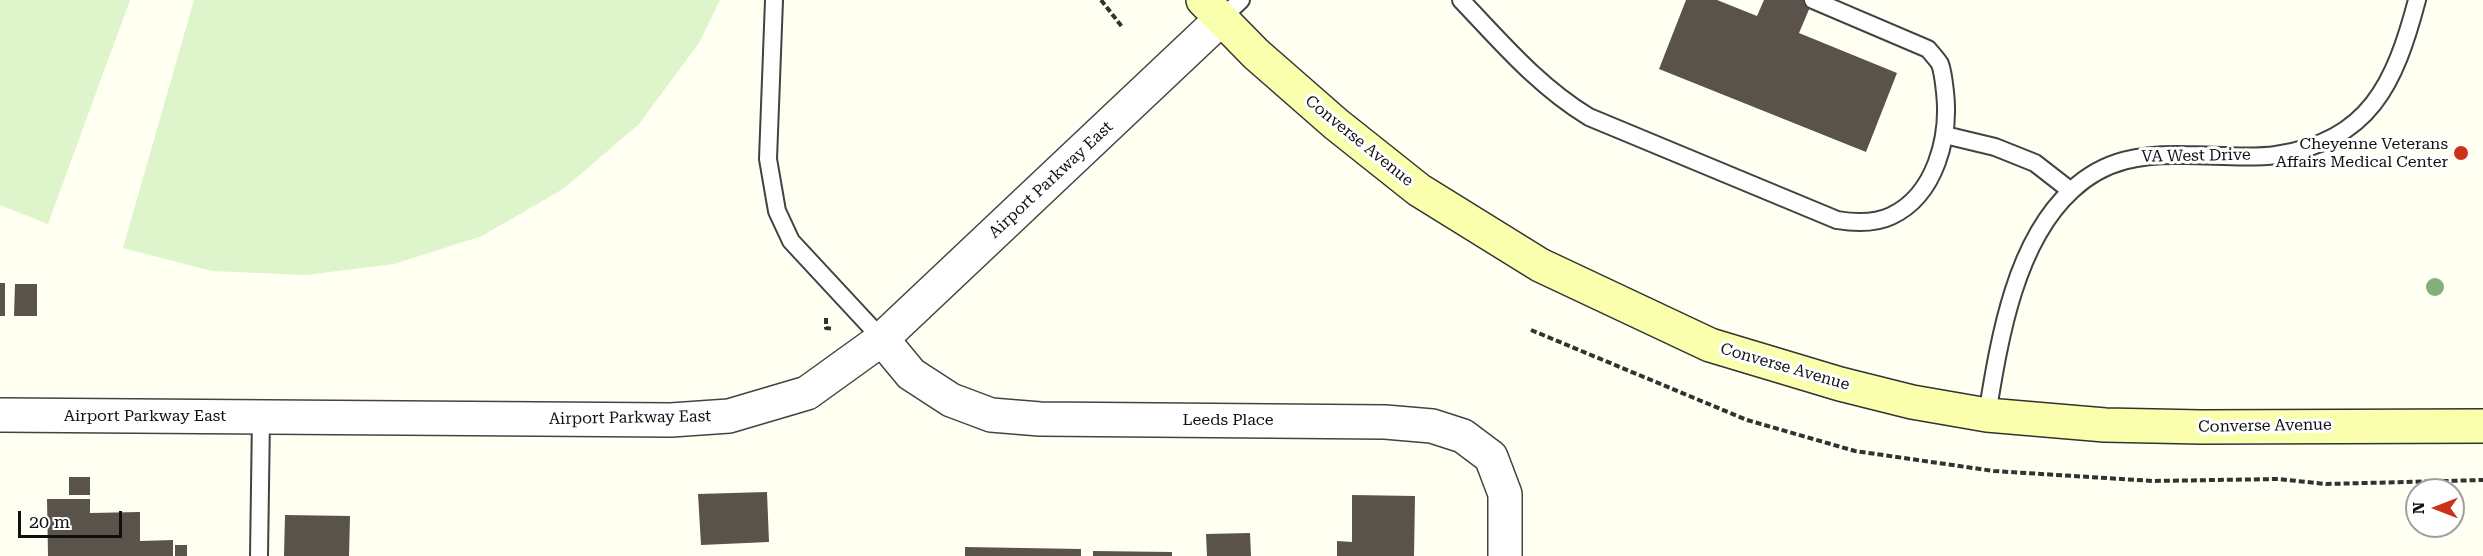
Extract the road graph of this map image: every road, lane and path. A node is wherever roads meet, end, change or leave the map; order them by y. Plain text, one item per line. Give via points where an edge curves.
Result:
1 (774, 0) edge
2 (1101, 0) edge
3 (1461, 0) edge
4 (1812, 0) edge
5 (2417, 0) edge
6 (1222, 6) edge
7 (1123, 28) dead end
8 (1945, 135) junction
9 (2071, 191) junction
10 (882, 339) junction
11 (0, 415) edge
12 (1987, 415) junction
13 (261, 417) junction
14 (2480, 424) edge
15 (260, 556) edge
16 (1505, 556) edge

1 - 10 lane via 768,159 777,211 791,241
2 - 7 path
3 - 8 lane via 1533,76 1589,117 1837,220 1872,222 1892,216 1910,204 1938,160
4 - 8 lane via 1928,49 1942,75 1947,108
5 - 9 lane, VA West Drive via 2394,70 2381,95 2343,133 2320,144 2275,155 2138,156 2089,176
6 - 10 street, Airport Parkway East
6 - 12 main road, Converse Avenue via 1256,54 1336,124 1419,190 1540,265 1710,345 1840,384
8 - 9 lane via 1995,147 2035,163
9 - 12 lane, VA West Drive via 2034,240 1998,345
10 - 13 street, Airport Parkway East via 807,393 729,416 671,420
10 - 16 street, Leeds Place via 910,374 951,400 991,415 1040,419 1385,422 1432,426 1463,436 1491,457 1504,494
11 - 13 street, Airport Parkway East
12 - 14 main road, Converse Avenue via 2105,425 2201,427
13 - 15 lane

